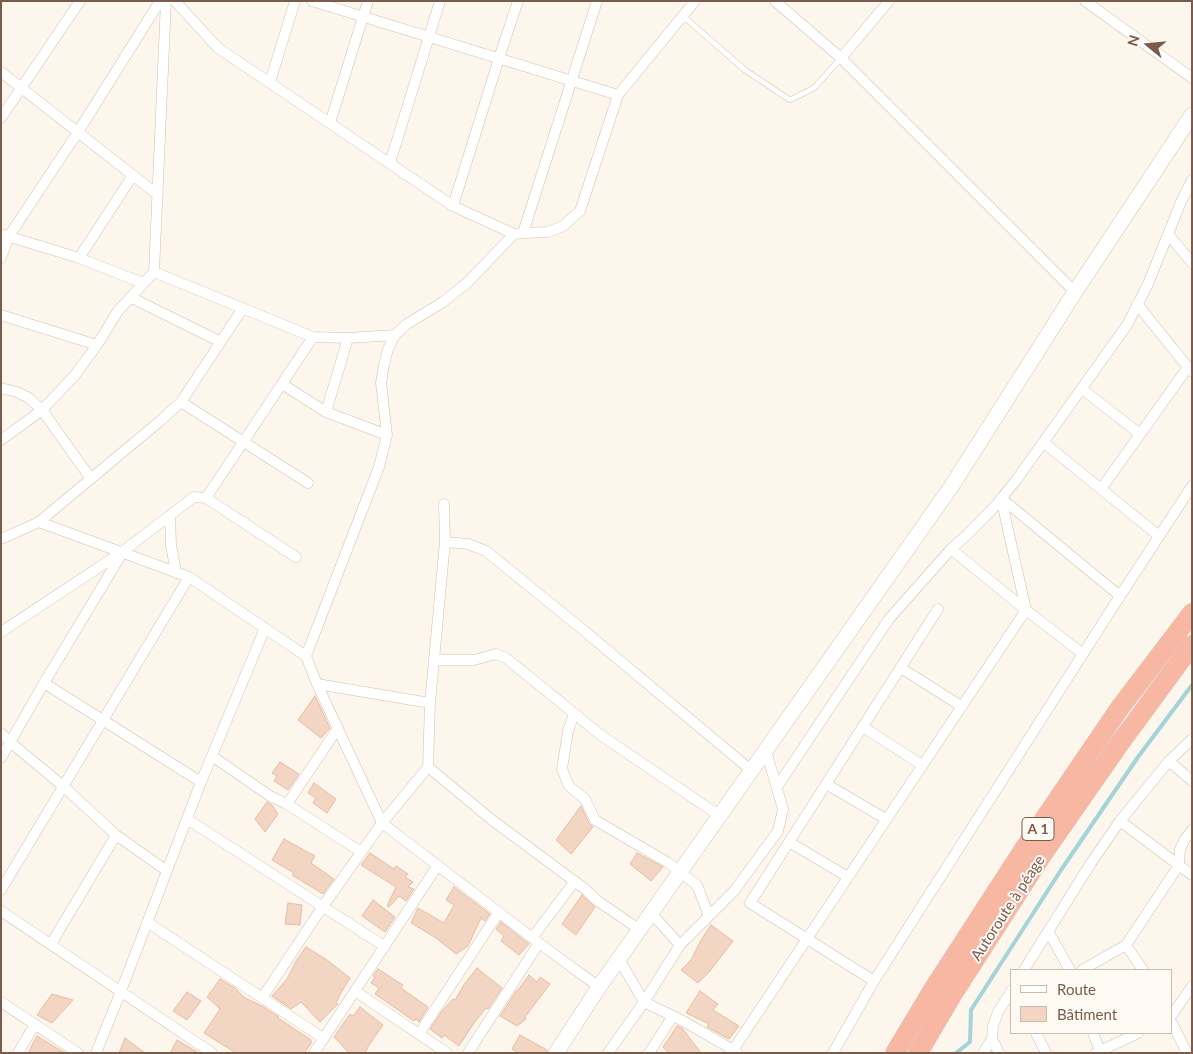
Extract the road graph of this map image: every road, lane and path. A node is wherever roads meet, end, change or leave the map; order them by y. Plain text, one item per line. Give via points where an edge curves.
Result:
1 (80, 1) edge
2 (160, 1) edge
3 (166, 1) edge
4 (175, 1) edge
5 (295, 1) edge
6 (312, 1) edge
7 (368, 1) edge
8 (440, 1) edge
9 (518, 1) edge
10 (597, 1) edge
11 (695, 1) edge
12 (775, 1) edge
13 (889, 1) edge
14 (1085, 1) edge
15 (683, 16) junction
16 (363, 17) junction
17 (429, 37) junction
18 (499, 58) junction
19 (842, 58) junction
20 (1, 72) edge
21 (1192, 78) edge
22 (572, 80) junction
23 (270, 82) junction
24 (21, 88) junction
25 (618, 94) junction
26 (1192, 115) edge
27 (1, 118) edge
28 (330, 123) junction
29 (78, 132) junction
30 (390, 163) junction
31 (133, 175) junction
32 (1192, 180) edge
33 (158, 195) junction
34 (453, 206) junction
35 (518, 233) junction
36 (1168, 234) junction
37 (5, 235) edge
38 (1, 258) edge
39 (80, 258) junction
40 (1192, 263) edge
41 (154, 272) junction
42 (143, 284) junction
43 (1076, 292) junction
44 (130, 297) junction
45 (1137, 304) junction
46 (243, 308) junction
47 (1, 315) edge
48 (395, 335) junction
49 (313, 337) junction
50 (348, 338) junction
51 (221, 342) junction
52 (97, 345) junction
53 (1190, 370) edge
54 (282, 384) junction
55 (1, 388) edge
56 (1082, 389) junction
57 (181, 402) junction
58 (42, 410) junction
59 (326, 412) junction
60 (1140, 434) junction
61 (387, 435) junction
62 (1, 440) edge
63 (244, 442) junction
64 (1043, 442) junction
65 (91, 478) junction
66 (308, 483) dead end
67 (1192, 486) edge
68 (1101, 489) junction
69 (206, 498) junction
70 (1001, 498) junction
71 (444, 504) dead end
72 (170, 514) junction
73 (38, 522) junction
74 (1159, 536) junction
75 (1, 539) edge
76 (445, 542) junction
77 (951, 549) junction
78 (122, 552) junction
79 (296, 557) dead end
80 (176, 573) junction
81 (189, 577) junction
82 (1120, 596) junction
83 (938, 609) dead end
84 (1026, 610) junction
85 (1192, 613) edge
86 (265, 628) junction
87 (1, 632) edge
88 (1192, 645) edge
89 (1083, 654) junction
90 (306, 656) junction
91 (434, 660) junction
92 (901, 668) junction
93 (44, 683) junction
94 (317, 684) junction
95 (430, 703) junction
96 (961, 706) junction
97 (574, 714) junction
98 (103, 720) junction
99 (863, 726) junction
100 (338, 728) junction
101 (1, 733) edge
102 (1192, 739) edge
103 (10, 742) junction
104 (766, 751) junction
105 (212, 756) junction
106 (1, 758) edge
107 (1169, 761) junction
108 (922, 765) junction
109 (428, 767) junction
110 (752, 771) junction
111 (1192, 781) edge
112 (201, 782) junction
113 (826, 784) junction
114 (63, 786) junction
115 (777, 788) junction
116 (287, 804) junction
117 (720, 816) junction
118 (886, 819) junction
119 (187, 820) junction
120 (1120, 821) junction
121 (382, 823) junction
122 (1192, 830) edge
123 (116, 835) junction
124 (789, 842) junction
125 (361, 852) junction
126 (1178, 865) junction
127 (438, 866) junction
128 (167, 871) junction
129 (681, 872) junction
130 (1192, 875) edge
131 (848, 877) junction
132 (574, 881) junction
133 (1, 890) edge
134 (323, 906) junction
135 (1, 911) edge
136 (499, 912) junction
137 (652, 914) junction
138 (709, 916) junction
139 (147, 922) junction
140 (640, 930) junction
141 (1048, 931) junction
142 (807, 938) junction
143 (536, 941) junction
144 (51, 944) junction
145 (680, 944) junction
146 (1126, 945) junction
147 (384, 946) junction
148 (619, 960) junction
149 (1025, 969) edge
150 (1069, 969) edge
151 (1084, 969) edge
152 (1142, 969) edge
153 (874, 981) junction
154 (1192, 986) edge
155 (600, 987) junction
156 (121, 991) junction
157 (354, 991) junction
158 (1010, 993) edge
159 (262, 998) junction
160 (1, 1002) edge
161 (644, 1002) junction
162 (1173, 1014) edge
163 (673, 1016) junction
164 (35, 1024) junction
165 (1173, 1025) edge
166 (419, 1034) junction
167 (1036, 1034) edge
168 (1093, 1034) edge
169 (1136, 1034) edge
170 (323, 1038) junction
171 (992, 1039) junction
172 (734, 1052) edge
173 (1098, 1052) edge
174 (18, 1053) edge
175 (78, 1053) edge
176 (96, 1053) edge
177 (212, 1053) edge
178 (314, 1053) edge
179 (447, 1053) edge
180 (468, 1053) edge
181 (556, 1053) edge
182 (608, 1053) edge
183 (649, 1053) edge
184 (833, 1053) edge
185 (895, 1053) edge
186 (918, 1053) edge
187 (983, 1053) edge
188 (999, 1053) edge
189 (1046, 1053) edge
190 (1186, 1053) edge

1 - 24 street
2 - 29 street
3 - 33 street
4 - 23 street via 218,48
5 - 23 street
6 - 16 street
7 - 16 street
8 - 17 street
9 - 18 street
10 - 22 street
11 - 15 street
12 - 19 street
13 - 19 street
14 - 21 street
15 - 19 lane via 745,70 790,100 814,88
15 - 25 street
16 - 17 street
16 - 28 street
17 - 18 street
17 - 30 street
18 - 22 street
18 - 34 street
19 - 43 street
20 - 24 street
22 - 25 street
22 - 35 street
23 - 28 street
24 - 27 street
24 - 29 street
25 - 35 street via 580,211 563,226 548,232
26 - 43 street
28 - 30 street
29 - 31 street
29 - 37 street
30 - 34 street
31 - 33 street
31 - 39 street
32 - 36 street
33 - 41 street
34 - 35 street
35 - 48 street via 467,283
36 - 40 street
36 - 45 street
37 - 38 street
37 - 39 street
39 - 42 street
41 - 42 street
41 - 46 street
42 - 44 street
43 - 104 street via 951,487
44 - 51 street
44 - 52 street
45 - 53 street
45 - 56 street
46 - 49 street
46 - 51 street
47 - 52 street
48 - 50 street
48 - 61 street via 388,349 381,384
49 - 50 street
49 - 54 street
50 - 59 street
51 - 57 street
52 - 58 street via 75,375
53 - 60 street
54 - 59 street
54 - 63 street
55 - 58 street via 29,398
56 - 60 street
56 - 64 street
57 - 63 street
57 - 65 street
58 - 62 street
58 - 65 street
59 - 61 street
60 - 68 street
61 - 90 street via 379,467
63 - 66 street
63 - 69 street
64 - 68 street
64 - 70 street
65 - 73 street
67 - 74 street
68 - 74 street
69 - 72 street via 194,497
69 - 79 street
70 - 77 street
70 - 82 street
70 - 84 street
71 - 76 street
72 - 78 street
72 - 80 street
73 - 75 street
73 - 78 street
74 - 82 street
76 - 91 street
76 - 110 street via 486,550
77 - 84 street
77 - 115 street via 889,619
78 - 80 street
78 - 87 street
78 - 93 street
80 - 81 street
81 - 86 street
81 - 98 street
82 - 89 street
83 - 92 street
84 - 89 street
84 - 96 street
85 - 185 highway, A 1 via 1119,709 1024,849
86 - 90 street
86 - 105 street
88 - 186 highway, Autoroute à péage / A 1 via 1042,855
89 - 153 street
90 - 94 street
91 - 95 street
91 - 97 street via 474,660 496,654 506,658
92 - 96 street
92 - 99 street
93 - 98 street
93 - 103 street
94 - 95 street
94 - 100 street
95 - 109 street
96 - 108 street
97 - 117 street
97 - 129 street via 562,769 569,786 585,799 595,820
98 - 112 street
98 - 114 street
99 - 108 street
99 - 113 street
100 - 116 street
100 - 121 street
101 - 103 street
102 - 107 street
103 - 106 street
103 - 114 street
104 - 110 street
104 - 115 street
105 - 112 street
105 - 116 street
107 - 111 street
107 - 120 street
108 - 118 street
109 - 121 street
109 - 132 street
110 - 117 street
112 - 119 street
113 - 118 street
113 - 124 street
114 - 123 street
114 - 133 street
115 - 138 street via 783,809 778,831 734,891
116 - 125 street
117 - 129 street
118 - 131 street
119 - 128 street
119 - 134 street
120 - 126 street
120 - 141 street
121 - 125 street
121 - 127 street
122 - 126 street via 1180,849
123 - 128 street
123 - 144 street
124 - 131 street
124 - 142 street via 750,903
125 - 134 street
126 - 130 street
126 - 146 street
127 - 136 street
127 - 147 street
128 - 139 street
129 - 137 street
129 - 138 street via 697,885
131 - 142 street
132 - 140 street
132 - 143 street
134 - 147 street
134 - 159 street
135 - 144 street
136 - 143 street
136 - 166 street
137 - 140 street
137 - 145 street
138 - 145 street
139 - 156 street
139 - 159 street
140 - 148 street
141 - 149 street
141 - 150 street
142 - 153 street
142 - 172 street
143 - 155 street
143 - 180 street
144 - 156 street
145 - 161 street
146 - 151 street
146 - 152 street
147 - 157 street
148 - 155 street
148 - 161 street
153 - 184 street
154 - 162 street
155 - 181 street
156 - 176 street
156 - 177 street
157 - 166 street
157 - 170 street
158 - 171 street via 998,1012
159 - 170 street
160 - 164 street
161 - 163 street
161 - 182 street
163 - 172 street
163 - 183 street
164 - 174 street
164 - 175 street
165 - 190 street
166 - 179 street
167 - 189 street
168 - 173 street
169 - 173 street
170 - 178 street
171 - 187 street
171 - 188 street

